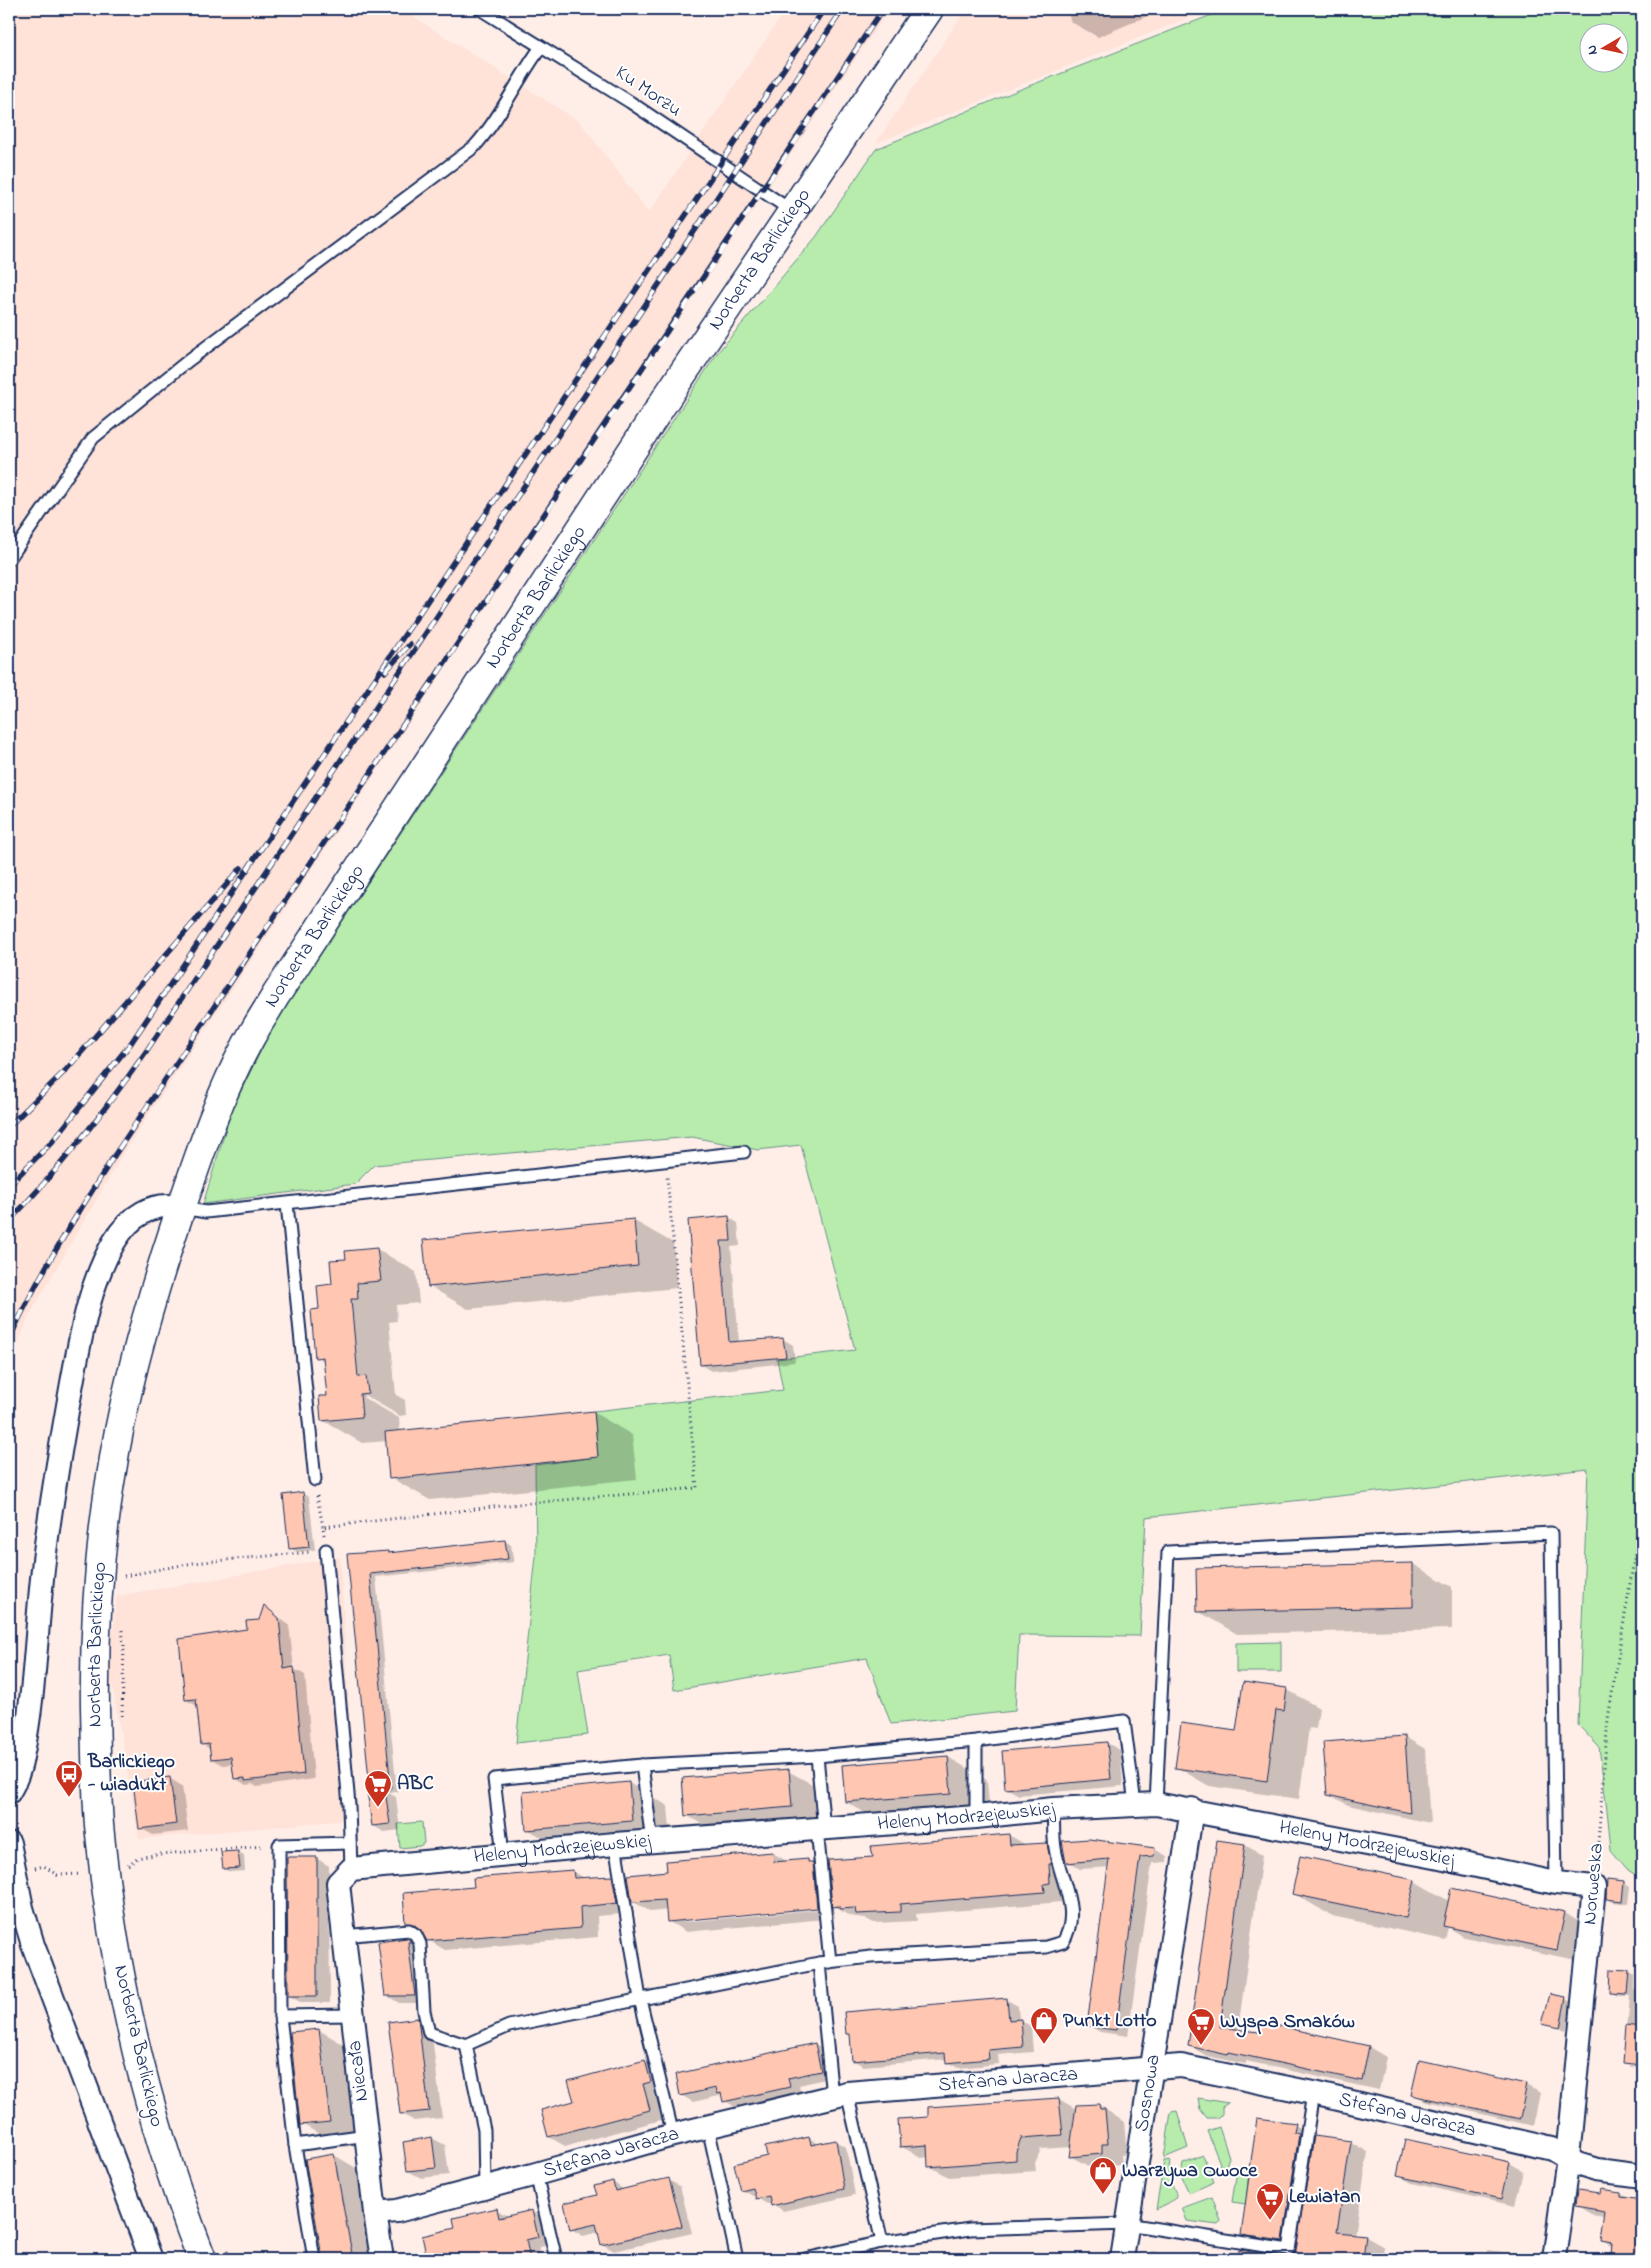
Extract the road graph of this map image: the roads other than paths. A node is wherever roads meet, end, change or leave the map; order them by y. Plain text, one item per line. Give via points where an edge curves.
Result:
1 (480, 9) edge
2 (929, 9) edge
3 (542, 47) junction
4 (792, 211) junction
5 (9, 559) edge
6 (744, 1152) dead end
7 (287, 1204) junction
8 (182, 1208) junction
9 (315, 1480) road end
10 (326, 1550) road end
11 (976, 1741) junction
12 (817, 1756) junction
13 (642, 1765) junction
14 (9, 1792) edge
15 (1145, 1804) junction
16 (1053, 1809) junction
17 (1192, 1809) junction
18 (976, 1817) junction
19 (821, 1829) junction
20 (652, 1842) junction
21 (9, 1843) edge
22 (350, 1843) junction
23 (615, 1844) junction
24 (503, 1854) junction
25 (345, 1876) junction
26 (1556, 1883) junction
27 (1594, 1887) joint
28 (344, 1936) junction
29 (824, 1962) junction
30 (640, 1999) junction
31 (352, 2015) junction
32 (280, 2016) junction
33 (466, 2045) junction
34 (1153, 2069) junction
35 (1313, 2092) junction
36 (840, 2095) junction
37 (708, 2127) junction
38 (673, 2134) junction
39 (366, 2135) junction
40 (295, 2145) junction
41 (1568, 2158) junction
42 (536, 2174) junction
43 (1642, 2176) edge
44 (485, 2188) junction
45 (375, 2213) junction
46 (1127, 2224) junction
47 (882, 2242) junction
48 (151, 2259) edge
49 (202, 2259) edge
50 (314, 2259) edge
51 (382, 2259) edge
52 (556, 2259) edge
53 (737, 2259) edge
54 (805, 2259) edge
55 (1122, 2259) edge
56 (1554, 2259) edge

1 - 3 lane, Ku Morzu
2 - 4 street, Norberta Barlickiego
3 - 4 lane, Ku Morzu
3 - 5 lane via 489,131 474,147 190,360 93,438
4 - 8 street, Norberta Barlickiego via 276,995 245,1047 218,1109
6 - 7 lane
7 - 8 lane via 206,1212
7 - 9 lane
8 - 14 street via 169,1204 155,1206 137,1215 115,1240 100,1270 83,1326 62,1436 43,1568 22,1758
8 - 49 street, Norberta Barlickiego via 148,1308 114,1456 118,1575 96,1618 96,1774 115,1868 120,1974 142,2075 169,2170
10 - 22 lane
11 - 12 lane
11 - 15 lane via 1124,1721
11 - 18 lane
12 - 13 lane
12 - 19 lane
13 - 20 lane
13 - 24 lane via 494,1779
15 - 16 street, Heleny Modrzejewskiej
15 - 17 street, Heleny Modrzejewskiej
15 - 26 lane via 1168,1552 1551,1533
16 - 18 street, Heleny Modrzejewskiej
16 - 29 lane via 1055,1848 1072,1915 1063,1942 1046,1947 871,1956
17 - 26 street, Heleny Modrzejewskiej
17 - 34 street, Sosnowa
18 - 19 street, Heleny Modrzejewskiej
19 - 20 street, Heleny Modrzejewskiej
19 - 29 lane
20 - 23 street, Heleny Modrzejewskiej
21 - 48 street via 33,1945
22 - 25 lane
22 - 32 lane via 279,1845
23 - 24 street, Heleny Modrzejewskiej
23 - 30 lane
24 - 25 street, Heleny Modrzejewskiej
25 - 28 street, Niecała
26 - 27 street, Heleny Modrzejewskiej
27 - 41 street, Norweska
28 - 31 street, Niecała
28 - 33 lane via 409,1930 416,1935 420,1944 424,2011 429,2033
29 - 30 lane
29 - 36 lane
30 - 33 lane via 509,2026
30 - 38 lane
31 - 32 lane
31 - 39 street, Niecała
32 - 40 lane
33 - 44 lane via 484,2130
34 - 35 street, Stefana Jaracza via 1180,2066
34 - 36 street, Stefana Jaracza
34 - 46 street, Sosnowa
35 - 41 street, Stefana Jaracza via 1552,2149
35 - 46 lane via 1289,2250
36 - 37 street, Stefana Jaracza
36 - 47 lane
37 - 38 street, Stefana Jaracza
37 - 53 lane
38 - 42 street, Stefana Jaracza
39 - 40 lane
39 - 45 street, Niecała
40 - 50 lane
41 - 43 street, Stefana Jaracza via 1597,2170
41 - 56 street, Norweska
42 - 44 street, Stefana Jaracza
42 - 52 lane
44 - 45 street, Stefana Jaracza via 397,2211
45 - 51 street, Niecała
46 - 47 lane via 970,2229
46 - 55 street, Sosnowa
47 - 54 lane

